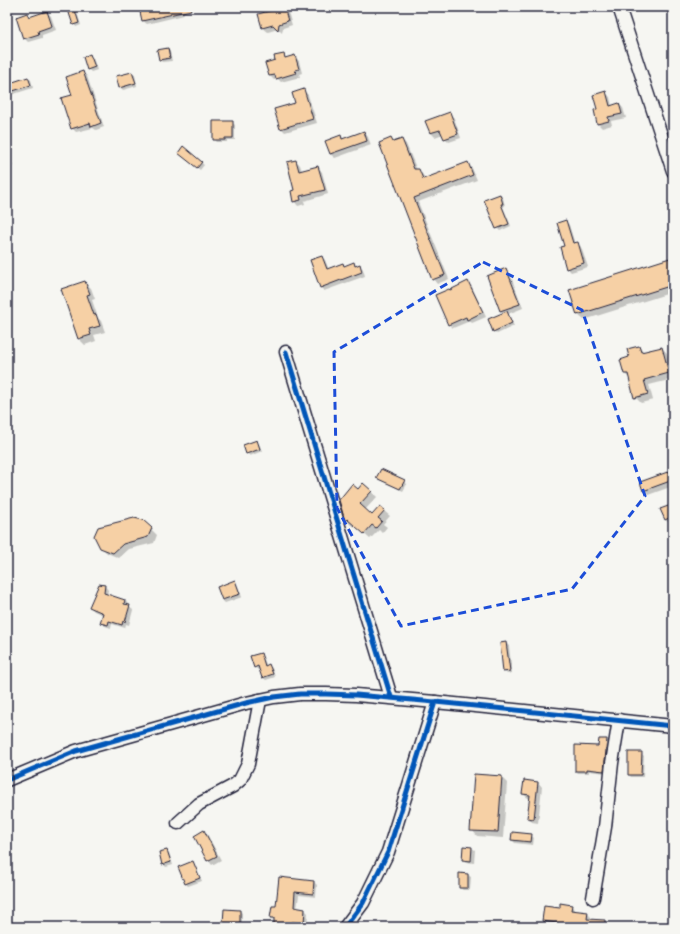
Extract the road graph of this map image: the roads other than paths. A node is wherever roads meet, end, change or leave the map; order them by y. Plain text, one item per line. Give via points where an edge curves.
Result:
1 (619, 7) edge
2 (673, 171) edge
3 (286, 352) dead end
4 (391, 698) junction
5 (260, 700) junction
6 (435, 702) junction
7 (619, 720) junction
8 (673, 726) edge
9 (7, 780) edge
10 (178, 823) dead end
11 (593, 898) dead end
12 (345, 927) edge

1 - 2 street
3 - 4 street
4 - 5 street via 300,694
4 - 6 street
5 - 9 street via 76,751
5 - 10 street via 248,764 240,780 199,804
6 - 7 street
6 - 12 street via 388,852 363,903
7 - 8 street
7 - 11 street

